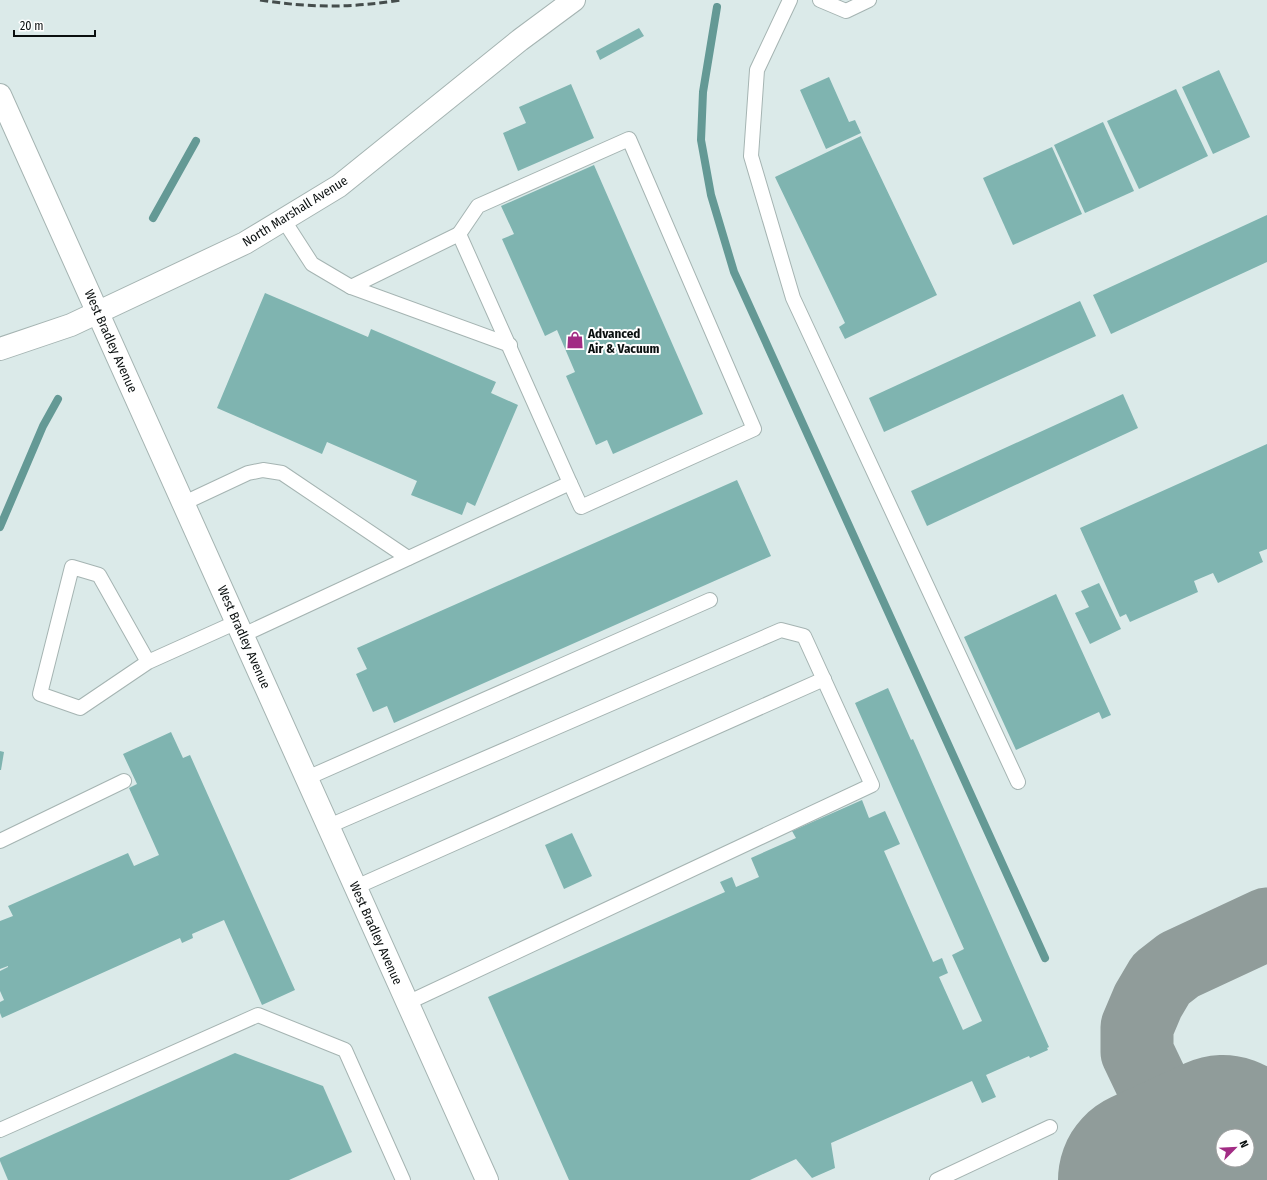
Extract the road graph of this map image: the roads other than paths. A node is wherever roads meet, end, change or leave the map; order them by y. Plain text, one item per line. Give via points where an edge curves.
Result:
1 (574, 0) edge
2 (790, 0) edge
3 (820, 0) edge
4 (869, 0) edge
5 (0, 95) edge
6 (283, 219) junction
7 (460, 234) junction
8 (351, 287) junction
9 (98, 313) junction
10 (510, 345) junction
11 (0, 349) edge
12 (570, 483) junction
13 (184, 503) junction
14 (408, 558) junction
15 (710, 600) dead end
16 (240, 629) junction
17 (148, 662) junction
18 (824, 679) junction
19 (307, 778) junction
20 (124, 781) dead end
21 (1018, 782) dead end
22 (329, 826) junction
23 (0, 841) edge
24 (356, 887) junction
25 (407, 1003) junction
26 (1050, 1128) dead end
27 (0, 1130) edge
28 (403, 1180) edge
29 (487, 1180) edge
30 (937, 1180) edge

1 - 6 main road, North Marshall Avenue via 520,40 339,186
2 - 21 lane via 757,70 750,156 794,298
3 - 4 lane via 846,11
5 - 9 main road, West Bradley Avenue
6 - 8 lane via 312,264
6 - 9 main road, North Marshall Avenue via 245,242
7 - 8 lane
7 - 10 lane
7 - 12 lane via 478,206 629,139 754,429 581,507
8 - 10 lane
9 - 11 main road, North Marshall Avenue
9 - 13 main road, West Bradley Avenue
10 - 12 lane
12 - 14 lane
13 - 14 lane via 248,473 263,470 282,473
13 - 16 main road, West Bradley Avenue
14 - 16 lane
15 - 19 lane
16 - 17 lane
16 - 19 main road, West Bradley Avenue
17 - 17 lane via 80,708 40,694 72,567 99,575
18 - 22 lane via 804,636 781,630
18 - 24 lane
18 - 25 lane via 872,785
19 - 22 main road, West Bradley Avenue
20 - 23 lane
22 - 24 main road, West Bradley Avenue
24 - 25 main road, West Bradley Avenue
25 - 29 main road, West Bradley Avenue
26 - 30 lane
27 - 28 lane via 258,1015 345,1050

